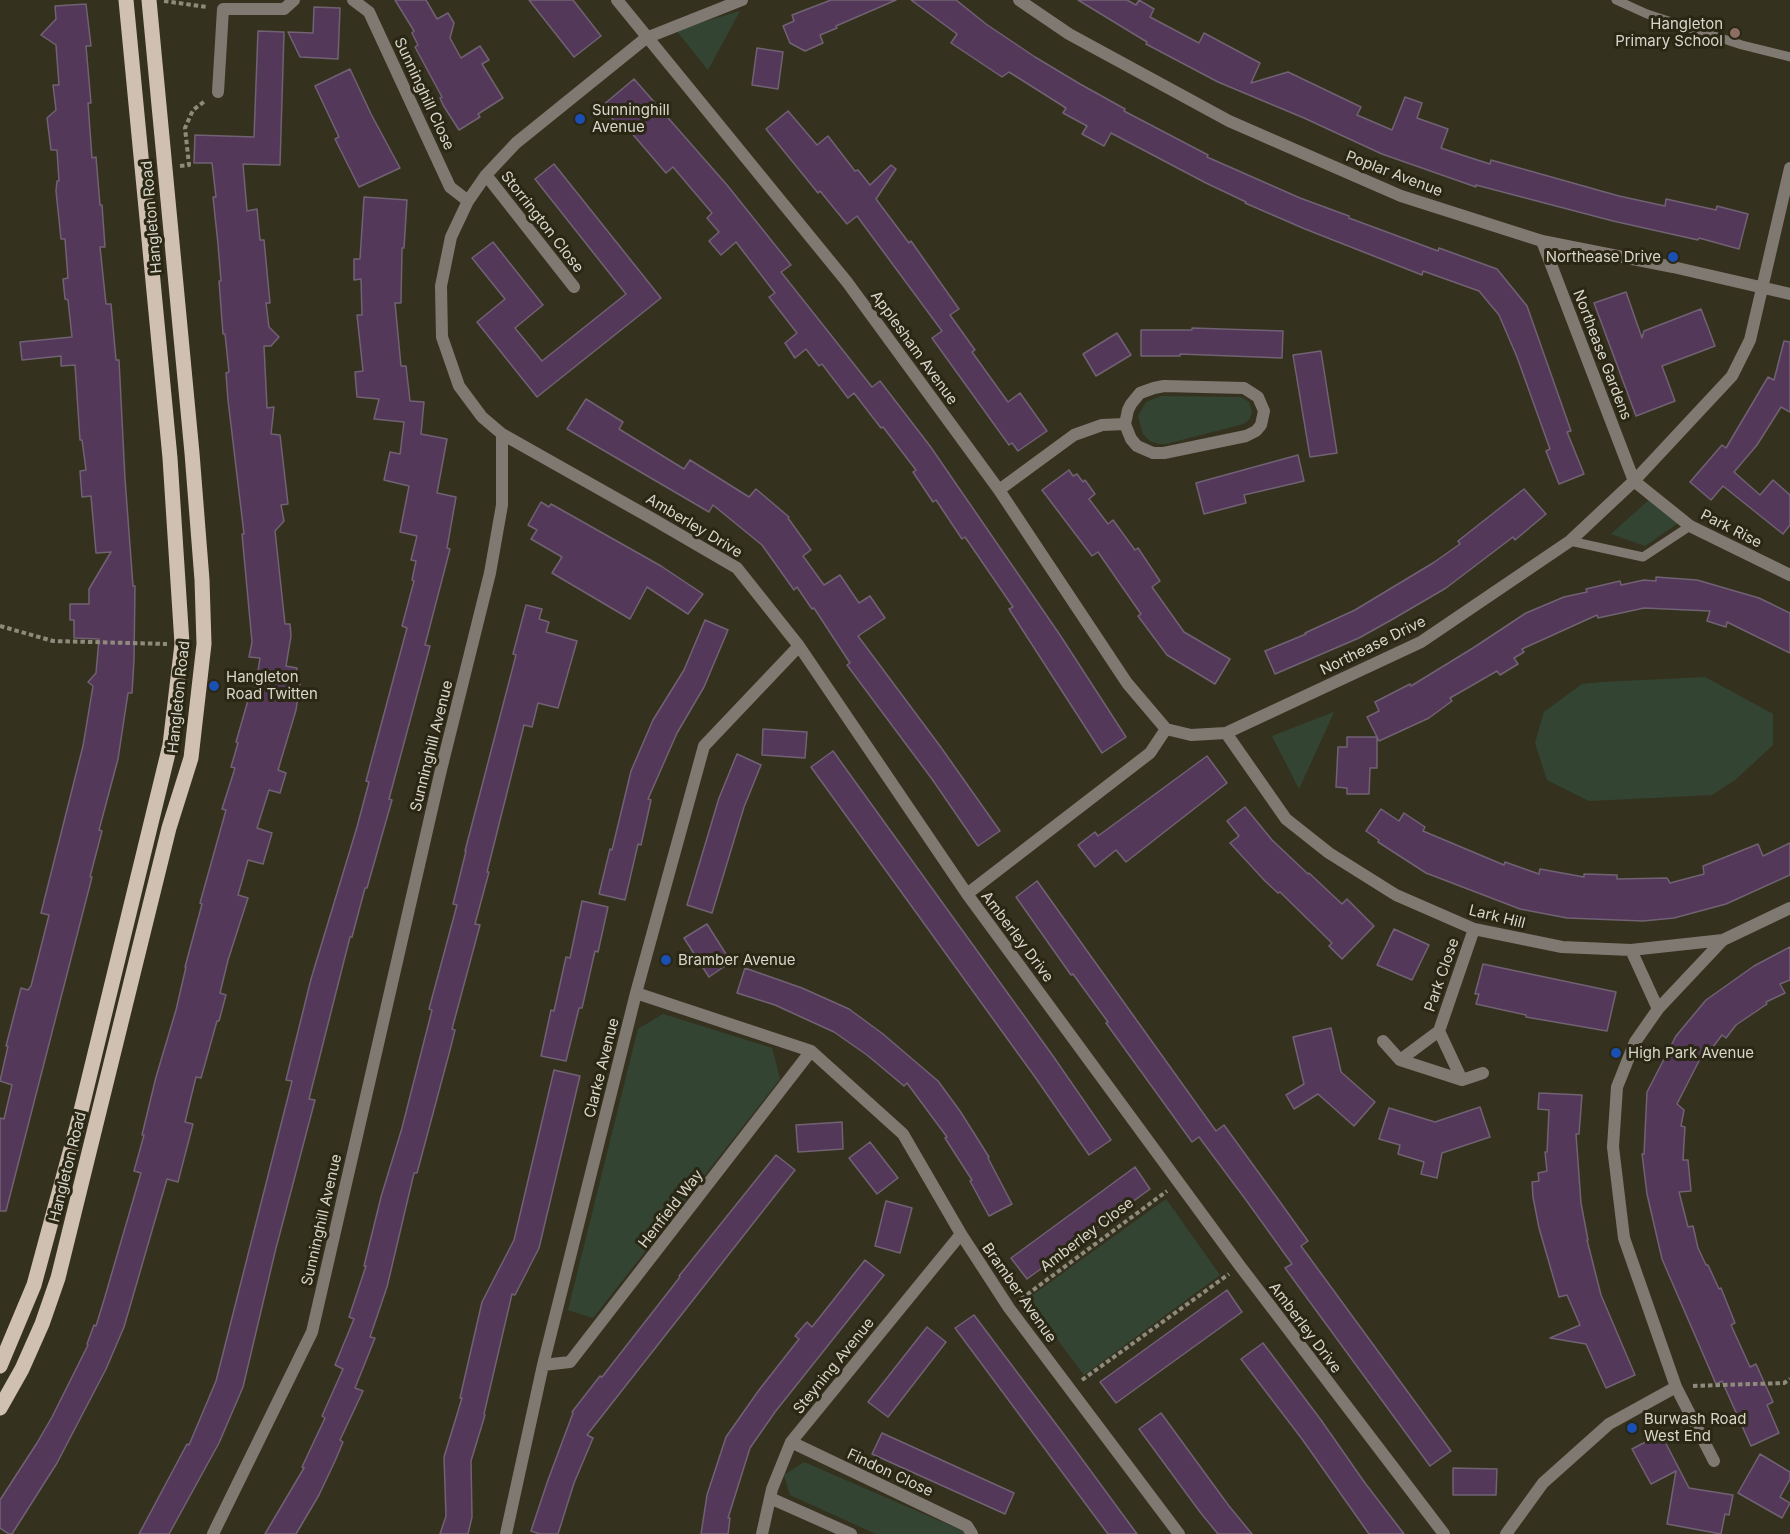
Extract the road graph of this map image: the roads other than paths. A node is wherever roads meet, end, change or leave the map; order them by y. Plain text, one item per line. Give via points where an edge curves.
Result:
1 (126, 0) edge
2 (151, 0) edge
3 (294, 0) edge
4 (353, 0) edge
5 (617, 0) edge
6 (742, 0) edge
7 (1019, 0) edge
8 (1616, 0) edge
9 (223, 4) edge
10 (646, 38) junction
11 (1790, 57) edge
12 (157, 74) junction
13 (133, 78) junction
14 (218, 92) road end
15 (1790, 168) edge
16 (486, 174) junction
17 (468, 201) junction
18 (1542, 241) junction
19 (1762, 287) junction
20 (574, 288) dead end
21 (1790, 294) edge
22 (1125, 424) junction
23 (502, 434) junction
24 (192, 453) junction
25 (170, 458) junction
26 (1635, 481) junction
27 (999, 490) junction
28 (1690, 526) junction
29 (1570, 541) junction
30 (1790, 575) edge
31 (799, 646) junction
32 (1166, 729) junction
33 (1226, 733) junction
34 (151, 823) junction
35 (170, 828) junction
36 (966, 894) junction
37 (1790, 908) edge
38 (1474, 929) junction
39 (1723, 940) junction
40 (1631, 951) junction
41 (636, 993) junction
42 (1658, 1009) junction
43 (1439, 1031) junction
44 (1383, 1041) dead end
45 (811, 1052) junction
46 (1400, 1060) junction
47 (1483, 1073) dead end
48 (1462, 1080) junction
49 (60, 1193) junction
50 (80, 1196) junction
51 (961, 1234) junction
52 (543, 1365) junction
53 (0, 1366) edge
54 (1676, 1387) junction
55 (0, 1408) edge
56 (791, 1442) junction
57 (1714, 1461) dead end
58 (770, 1498) junction
59 (213, 1534) edge
60 (506, 1534) edge
61 (762, 1534) edge
62 (851, 1534) edge
63 (972, 1534) edge
64 (1179, 1534) edge
65 (1444, 1534) edge
66 (1506, 1534) edge

1 - 13 main road, Hangleton Road
2 - 12 main road, Hangleton Road
3 - 9 street via 284,9
4 - 17 street, Sunninghill Close via 369,12 450,188
5 - 10 street, Applesham Avenue
6 - 10 street
7 - 18 street, Poplar Avenue via 1069,34 1229,121 1401,196
8 - 11 lane via 1647,14
9 - 14 street
10 - 16 street via 516,143
10 - 27 street, Applesham Avenue via 847,282
12 - 13 main road
12 - 24 main road, Hangleton Road
13 - 25 main road, Hangleton Road
15 - 19 street, Northease Drive
16 - 17 street
16 - 20 street, Storrington Close
17 - 23 street via 451,237 441,286 442,337 459,386 482,417
18 - 19 street, Poplar Avenue
18 - 26 street, Northease Gardens
19 - 21 street, Poplar Avenue
19 - 26 street, Northease Drive via 1750,340 1731,376
22 - 22 street via 1136,397 1164,386 1244,388 1258,397 1264,411 1261,425 1246,436 1164,453 1137,446
22 - 27 street via 1102,424 1074,435
23 - 31 street, Amberley Drive via 736,568
23 - 59 street, Sunninghill Avenue via 502,506 490,573 312,1332
24 - 25 main road
24 - 35 main road, Hangleton Road via 204,644 191,758
25 - 34 main road, Hangleton Road via 182,644 170,746
26 - 28 street, Park Rise
26 - 29 street, Northease Drive
27 - 32 street, Applesham Avenue via 1127,683
28 - 29 lane via 1643,557
28 - 30 street, Park Rise
29 - 33 street, Northease Drive via 1421,642
31 - 36 street, Amberley Drive
31 - 41 street, Clarke Avenue via 704,746
32 - 33 street, Northease Drive via 1191,735
32 - 36 street via 1150,753
33 - 38 street, Lark Hill via 1294,826 1396,895
34 - 35 main road
34 - 49 main road, Hangleton Road
35 - 50 main road, Hangleton Road
36 - 65 street, Amberley Drive via 1240,1266
37 - 39 street, Lark Hill
38 - 40 street, Lark Hill via 1562,947
38 - 43 street, Park Close
39 - 40 street, Lark Hill
39 - 42 street
40 - 42 street
41 - 45 street, Bramber Avenue
41 - 52 street, Clarke Avenue
42 - 54 street via 1635,1042 1617,1087 1612,1147 1624,1238
43 - 46 street, Park Close
43 - 48 street, Park Close
44 - 46 street
45 - 51 street, Bramber Avenue via 903,1134
45 - 52 street, Henfield Way via 570,1362
46 - 48 street
47 - 48 street
49 - 50 main road
49 - 53 main road, Hangleton Road via 34,1285
50 - 55 main road, Hangleton Road via 53,1294 22,1369
51 - 56 street, Steyning Avenue
51 - 64 street, Bramber Avenue via 1009,1308
52 - 60 street, Clarke Avenue
54 - 57 street
54 - 66 street via 1609,1424 1543,1483
56 - 58 street, Steyning Avenue
56 - 63 street, Findon Close via 967,1526
58 - 61 street, Steyning Avenue
58 - 62 street

